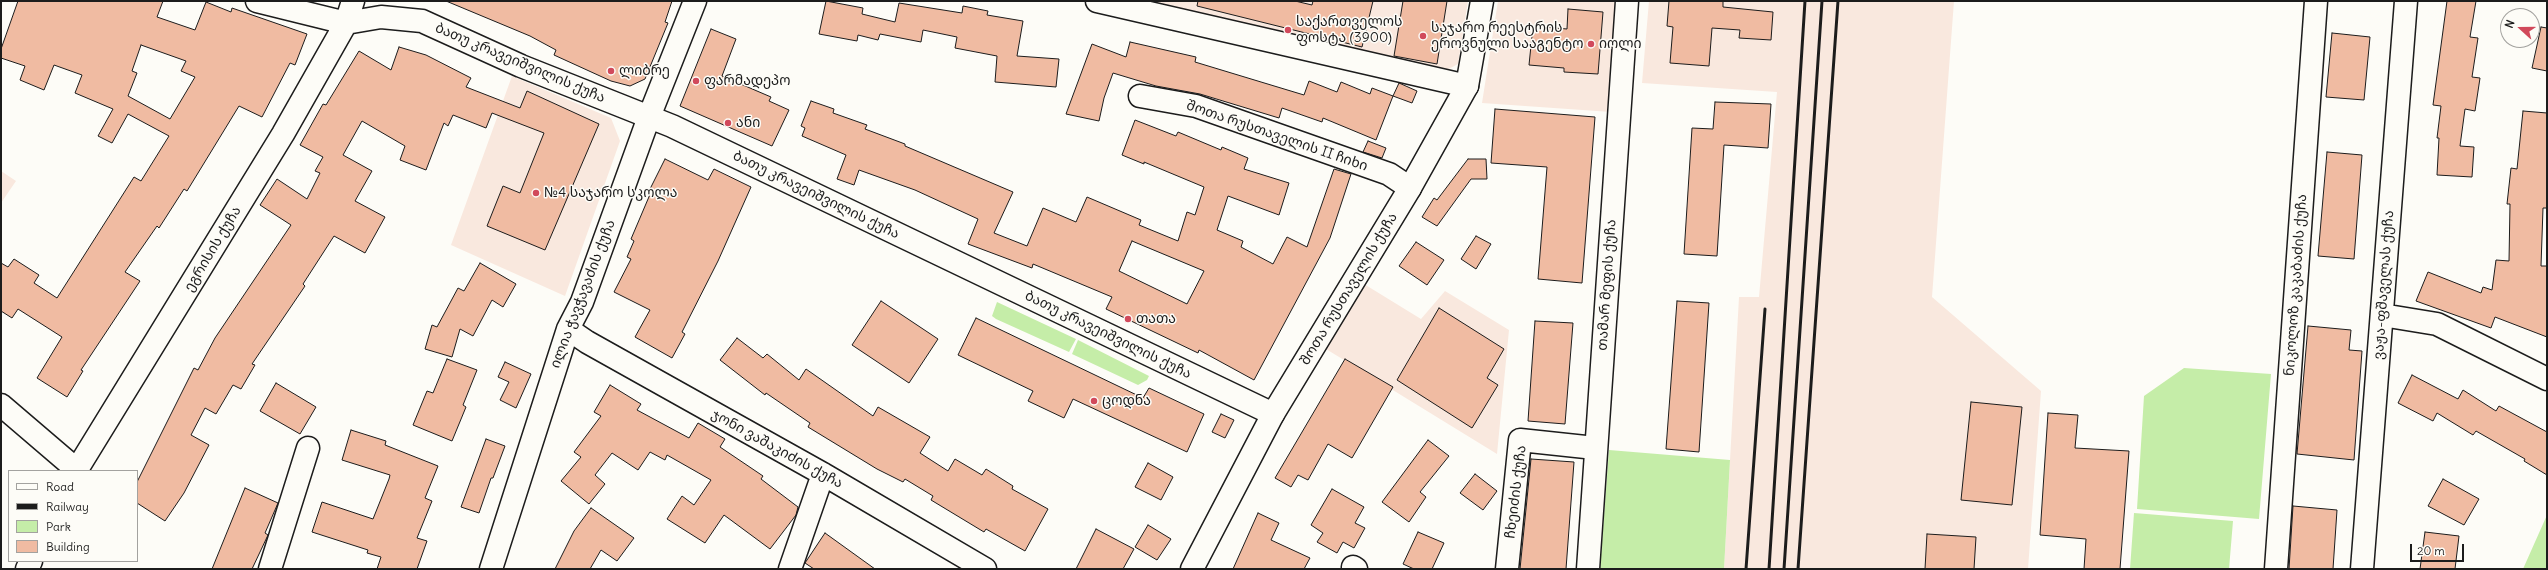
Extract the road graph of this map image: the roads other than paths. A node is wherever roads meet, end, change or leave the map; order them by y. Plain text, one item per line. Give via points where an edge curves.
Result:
1 (257, 1) edge
2 (353, 1) edge
3 (695, 1) edge
4 (1097, 1) edge
5 (1482, 1) edge
6 (1627, 1) edge
7 (2316, 1) edge
8 (2406, 1) edge
9 (346, 23) junction
10 (1467, 86) junction
11 (1140, 96) dead end
12 (649, 117) junction
13 (1410, 188) junction
14 (2382, 315) junction
15 (568, 329) junction
16 (2547, 379) edge
17 (1, 405) edge
18 (1274, 414) junction
19 (308, 448) dead end
20 (1595, 448) junction
21 (76, 470) edge
22 (823, 474) junction
23 (270, 569) edge
24 (491, 569) edge
25 (790, 569) edge
26 (985, 569) edge
27 (1192, 569) edge
28 (1507, 569) edge
29 (1588, 569) edge
30 (2276, 569) edge
31 (2362, 569) edge

1 - 9 street
2 - 9 street, ეგრისის ქუჩა
3 - 12 street, ილია ჭავჭავაძის ქუჩა
4 - 10 street
5 - 10 street, შოთა რუსთაველის ქუჩა
6 - 20 street, თამარ მეფის ქუჩა
7 - 30 street, ნიკოლოზ კაკაბაძის ქუჩა
8 - 14 street, ვაჟა-ფშაველას ქუჩა
9 - 12 street, ბათუ კრავეიშვილის ქუჩა via 381,17 422,21 521,66
9 - 21 street, ეგრისის ქუჩა via 283,134
10 - 13 street, შოთა რუსთაველის ქუჩა
11 - 13 street, შოთა რუსთაველის II ჩიხი via 1196,106 1389,174
12 - 15 street, ილია ჭავჭავაძის ქუჩა via 582,302
12 - 18 street, ბათუ კრავეიშვილის ქუჩა
13 - 18 street, შოთა რუსთაველის ქუჩა
14 - 16 street via 2437,324
14 - 31 street, ვაჟა-ფშაველას ქუჩა
15 - 22 street, ჯონი ვაშაკიძის ქუჩა via 586,342
15 - 24 street, ილია ჭავჭავაძის ქუჩა
17 - 21 street
18 - 27 street, შოთა რუსთაველის ქუჩა
19 - 23 street
20 - 28 street, ჩხეიძის ქუჩა via 1520,440
20 - 29 street, თამარ მეფის ქუჩა
22 - 25 street
22 - 26 street, ჯონი ვაშაკიძის ქუჩა

